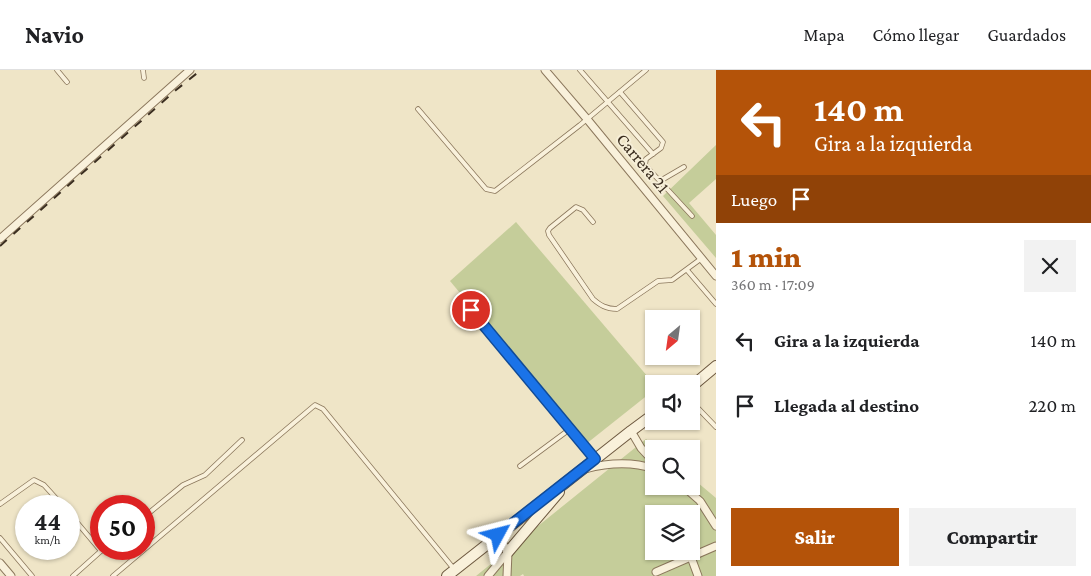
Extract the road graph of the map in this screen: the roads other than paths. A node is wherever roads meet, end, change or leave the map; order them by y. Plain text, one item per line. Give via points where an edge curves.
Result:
1 (57, 70) edge
2 (143, 70) edge
3 (190, 70) edge
4 (545, 70) edge
5 (580, 70) edge
6 (646, 70) edge
7 (144, 78) dead end
8 (66, 82) dead end
9 (620, 92) junction
10 (608, 102) junction
11 (418, 109) dead end
12 (587, 119) junction
13 (652, 154) junction
14 (684, 167) dead end
15 (660, 181) junction
16 (692, 216) dead end
17 (593, 222) dead end
18 (0, 238) edge
19 (702, 258) junction
20 (687, 270) junction
21 (716, 276) edge
22 (716, 304) edge
23 (471, 310) dead end
24 (716, 366) edge
25 (700, 379) edge
26 (700, 410) edge
27 (645, 420) edge
28 (716, 427) edge
29 (570, 430) junction
30 (631, 430) junction
31 (242, 440) dead end
32 (645, 452) edge
33 (595, 459) junction
34 (520, 466) dead end
35 (645, 467) edge
36 (582, 469) junction
37 (568, 480) junction
38 (53, 495) edge
39 (693, 495) edge
40 (0, 504) edge
41 (155, 508) edge
42 (80, 525) edge
43 (716, 526) edge
44 (498, 535) junction
45 (90, 536) edge
46 (0, 538) edge
47 (716, 546) edge
48 (508, 552) junction
49 (700, 553) edge
50 (91, 560) edge
51 (684, 560) edge
52 (692, 560) edge
53 (0, 563) edge
54 (656, 572) dead end
55 (451, 573) edge
56 (11, 576) edge
57 (32, 576) edge
58 (73, 576) edge
59 (113, 576) edge
60 (488, 576) edge
61 (507, 576) edge
62 (698, 576) edge

1 - 8 lane
2 - 7 lane
3 - 18 street
4 - 12 street, Carrera 21
5 - 10 lane
6 - 9 lane
9 - 10 lane
9 - 13 lane via 663,142 661,148
10 - 12 lane
10 - 13 lane
11 - 12 lane via 491,191
12 - 19 street, Carrera 21
13 - 15 lane via 645,164
14 - 15 lane
15 - 16 lane
17 - 20 lane via 576,207 548,231 600,305 616,309 658,281 672,280
19 - 20 lane
19 - 21 street, Carrera 21
20 - 22 lane
23 - 29 lane
24 - 25 main road
26 - 28 lane
27 - 30 main road
29 - 33 lane
29 - 34 lane
30 - 32 street
30 - 33 main road
31 - 41 lane via 205,475 183,485
33 - 36 main road
35 - 36 street via 626,463
36 - 37 main road
37 - 44 main road
37 - 48 main road
38 - 40 lane via 34,480
39 - 43 street
42 - 45 lane
44 - 48 street
44 - 55 main road
46 - 57 lane
47 - 49 street
48 - 60 street
48 - 61 street
50 - 58 lane
51 - 54 street
52 - 62 street
53 - 56 street
55 - 59 lane via 323,409 315,406

